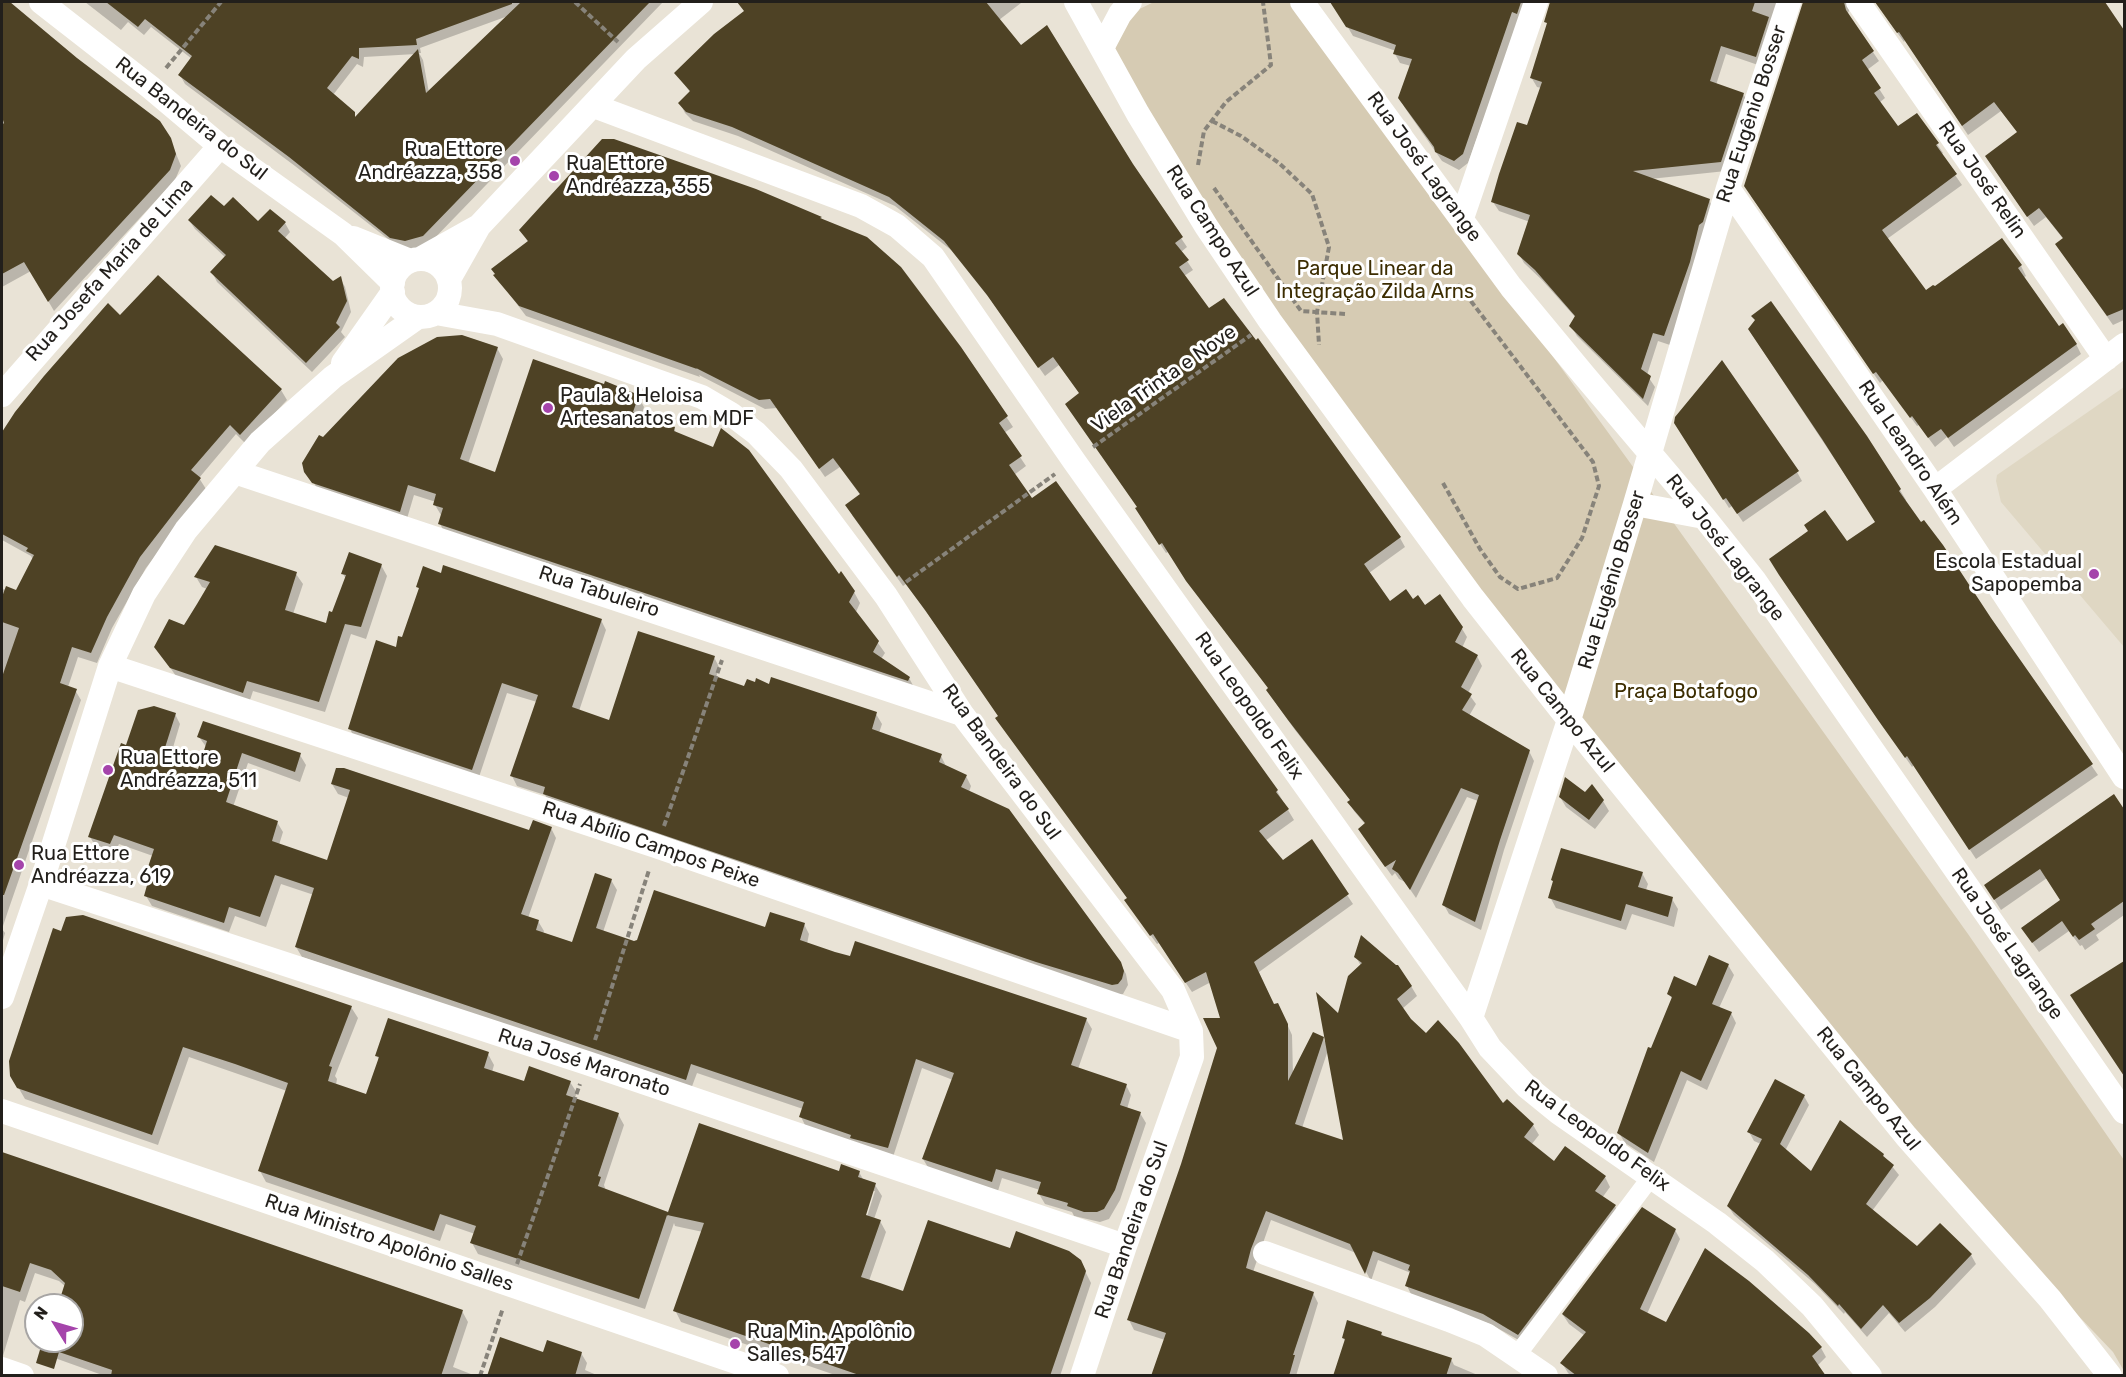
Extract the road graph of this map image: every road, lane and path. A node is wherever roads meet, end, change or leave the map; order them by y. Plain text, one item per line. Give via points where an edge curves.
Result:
1 (41, 2) edge
2 (221, 2) edge
3 (575, 2) edge
4 (701, 2) edge
5 (1076, 2) edge
6 (1130, 2) edge
7 (1263, 2) edge
8 (1302, 2) edge
9 (1536, 2) edge
10 (1788, 2) edge
11 (1858, 2) edge
12 (1102, 48) junction
13 (636, 59) junction
14 (150, 87) junction
15 (594, 106) junction
16 (1212, 121) junction
17 (220, 146) junction
18 (1198, 166) dead end
19 (1212, 185) dead end
20 (1728, 188) junction
21 (1462, 218) junction
22 (479, 226) junction
23 (343, 234) junction
24 (415, 260) junction
25 (450, 284) junction
26 (1458, 284) dead end
27 (393, 288) junction
28 (1317, 312) junction
29 (1345, 314) dead end
30 (427, 315) junction
31 (1270, 321) junction
32 (496, 324) junction
33 (2115, 352) edge
34 (333, 377) junction
35 (3, 387) edge
36 (1320, 388) junction
37 (1650, 453) junction
38 (1074, 460) junction
39 (235, 472) junction
40 (1443, 483) dead end
41 (1935, 489) junction
42 (1635, 504) junction
43 (1704, 517) junction
44 (886, 596) junction
45 (731, 636) junction
46 (110, 666) junction
47 (962, 714) junction
48 (1569, 720) junction
49 (2115, 754) edge
50 (2124, 777) edge
51 (656, 846) junction
52 (41, 884) junction
53 (2, 997) edge
54 (1471, 1018) junction
55 (1191, 1031) junction
56 (587, 1063) junction
57 (2, 1111) edge
58 (2124, 1112) edge
59 (1652, 1177) junction
60 (1125, 1246) junction
61 (1265, 1253) dead end
62 (510, 1285) junction
63 (1517, 1355) junction
64 (2, 1369) edge
65 (22, 1376) edge
66 (480, 1376) edge
67 (777, 1376) edge
68 (1082, 1376) edge
69 (1546, 1376) edge
70 (1870, 1376) edge
71 (2110, 1376) edge

1 - 14 street, Rua Bandeira do Sul
2 - 14 path
3 - 13 path
4 - 13 street
5 - 12 street, Rua Campo Azul
6 - 12 street
7 - 16 path via 1270,65 1226,102
8 - 21 street, Rua José Lagrange
9 - 21 street
10 - 20 street, Rua Eugênio Bosser
11 - 33 street, Rua José Relin
12 - 31 street, Rua Campo Azul via 1206,225
13 - 15 street
14 - 17 street, Rua Bandeira do Sul
15 - 22 street
15 - 38 street, Rua Leopoldo Felix via 861,206 897,226 933,257
16 - 18 path via 1204,131
16 - 28 path via 1279,163 1312,194 1329,247
17 - 23 street, Rua Bandeira do Sul
17 - 35 street, Rua Josefa Maria de Lima
19 - 28 path via 1301,311
20 - 37 street, Rua Eugênio Bosser
20 - 41 street, Rua Leandro Além
21 - 37 street, Rua José Lagrange via 1511,287
22 - 24 street
22 - 25 street
23 - 24 street, Rua Bandeira do Sul
23 - 27 street, Rua Bandeira do Sul
24 - 25 street via 438,263
24 - 27 street via 402,266
25 - 30 street via 443,307
25 - 32 street, Rua Bandeira do Sul
26 - 40 path via 1593,462 1599,486 1582,538 1557,578 1518,589 1500,577 1480,549
27 - 30 street via 401,309 409,314
27 - 34 street
28 - 29 path
28 - 36 path
30 - 32 street, Rua Bandeira do Sul
30 - 34 street
31 - 36 street, Rua Campo Azul
31 - 38 path, Viela Trinta e Nove
32 - 44 street, Rua Bandeira do Sul via 702,397 731,414 791,469
33 - 41 street
34 - 39 street via 260,442
36 - 48 street, Rua Campo Azul via 1418,525
37 - 42 street, Rua Eugênio Bosser
37 - 43 street, Rua José Lagrange
38 - 44 path, Viela Trinta e Nove
38 - 54 street, Rua Leopoldo Felix
39 - 45 street, Rua Tabuleiro
39 - 46 street via 186,530 144,594
41 - 49 street, Rua Leandro Além
42 - 43 street
42 - 48 street, Rua Eugênio Bosser
43 - 58 street, Rua José Lagrange via 1755,581
44 - 47 street, Rua Bandeira do Sul
45 - 47 street, Rua Tabuleiro
45 - 51 path
46 - 51 street, Rua Abílio Campos Peixe
46 - 52 street
47 - 55 street, Rua Bandeira do Sul via 1173,990
48 - 54 street, Rua Eugênio Bosser
48 - 71 street, Rua Campo Azul via 1906,1136 2050,1299
49 - 50 street, Rua Leandro Além
51 - 55 street, Rua Abílio Campos Peixe
51 - 56 path
52 - 53 street
52 - 56 street, Rua José Maronato
54 - 59 street, Rua Leopoldo Felix via 1490,1048 1527,1087
55 - 60 street, Rua Bandeira do Sul via 1192,1057
56 - 60 street, Rua José Maronato
56 - 62 path
57 - 62 street, Rua Ministro Apolônio Salles
59 - 63 street
59 - 70 street, Rua Leopoldo Felix via 1765,1261 1812,1306
60 - 68 street, Rua Bandeira do Sul
61 - 63 street via 1449,1320 1486,1335
62 - 66 path
62 - 67 street, Rua Ministro Apolônio Salles
63 - 69 street
64 - 65 street

